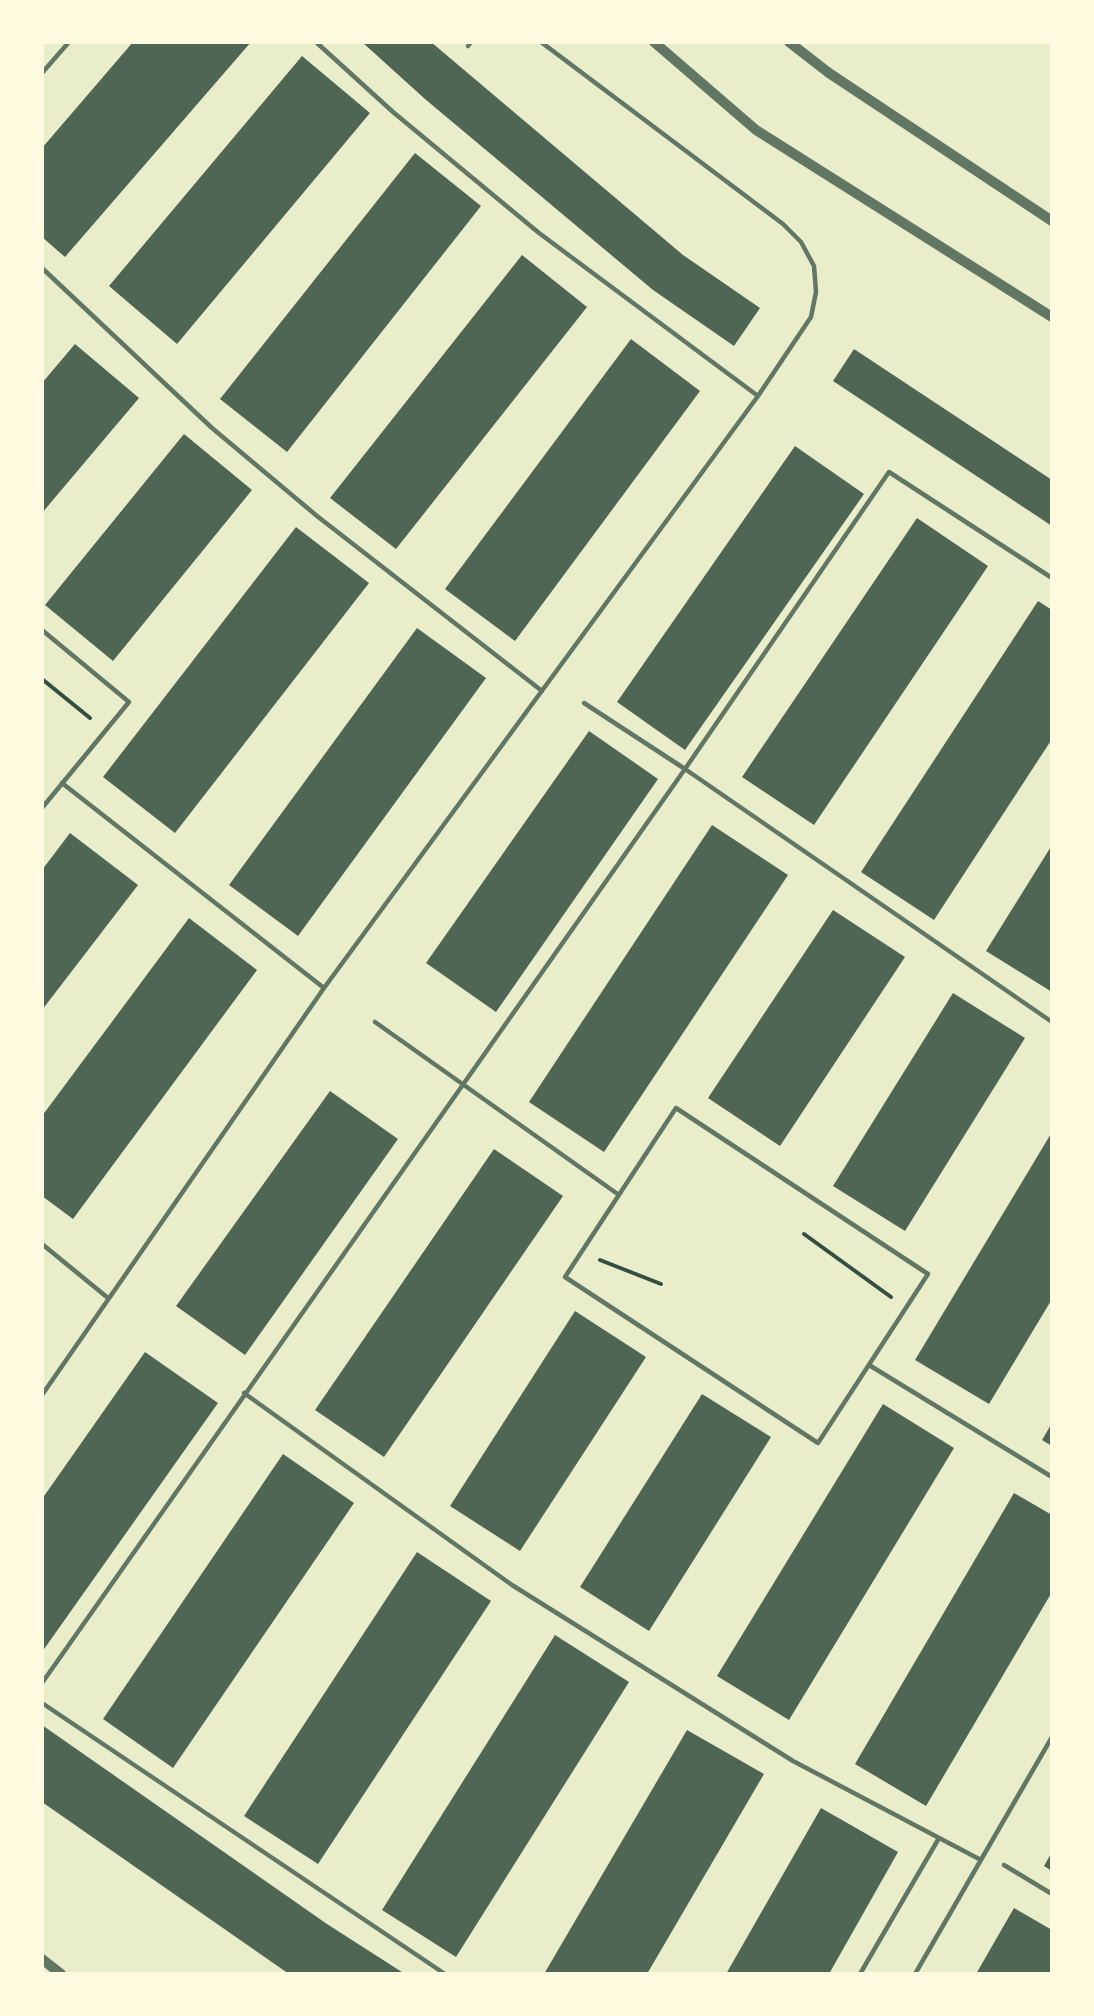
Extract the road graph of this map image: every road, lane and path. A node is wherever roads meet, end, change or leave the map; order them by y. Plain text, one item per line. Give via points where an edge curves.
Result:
1 (69, 42) edge
2 (316, 42) edge
3 (541, 42) edge
4 (654, 42) edge
5 (789, 42) edge
6 (42, 73) edge
7 (1052, 221) edge
8 (42, 268) edge
9 (1052, 317) edge
10 (758, 396) junction
11 (1052, 578) edge
12 (42, 630) edge
13 (42, 679) edge
14 (542, 691) junction
15 (584, 703) dead end
16 (105, 731) junction
17 (685, 769) junction
18 (62, 783) junction
19 (42, 808) edge
20 (324, 988) junction
21 (375, 1022) dead end
22 (1052, 1022) edge
23 (464, 1085) junction
24 (619, 1195) junction
25 (804, 1234) dead end
26 (42, 1244) edge
27 (581, 1252) junction
28 (661, 1284) dead end
29 (108, 1298) junction
30 (906, 1309) junction
31 (869, 1365) junction
32 (244, 1393) junction
33 (42, 1395) edge
34 (1052, 1477) edge
35 (42, 1683) edge
36 (42, 1702) edge
37 (1052, 1737) edge
38 (939, 1838) junction
39 (981, 1860) junction
40 (1004, 1865) dead end
41 (1052, 1894) edge
42 (42, 1959) edge
43 (61, 1974) edge
44 (444, 1974) edge
45 (860, 1974) edge
46 (915, 1974) edge

1 - 6 lane
2 - 10 lane via 393,112 539,233
3 - 10 lane via 783,224 801,242 814,266 816,292 811,317
4 - 9 street via 756,130
5 - 7 street via 829,73
8 - 14 lane via 212,428 317,516
10 - 14 lane
11 - 17 lane via 889,472
12 - 16 lane via 129,702
13 - 16 path
14 - 20 lane
15 - 17 lane
16 - 18 lane
17 - 22 lane
17 - 23 lane
18 - 19 lane
18 - 20 lane
20 - 29 lane
21 - 23 lane
23 - 24 lane
23 - 32 lane
24 - 27 lane
24 - 30 lane via 676,1108 928,1275
25 - 30 path
26 - 29 lane
27 - 28 path
27 - 31 lane via 565,1277 818,1443
29 - 33 lane
30 - 31 lane
31 - 34 lane
32 - 35 lane
32 - 38 lane via 512,1585 793,1761
36 - 44 lane
37 - 39 lane
38 - 39 lane
38 - 45 lane
39 - 46 lane
40 - 41 lane
42 - 43 street

